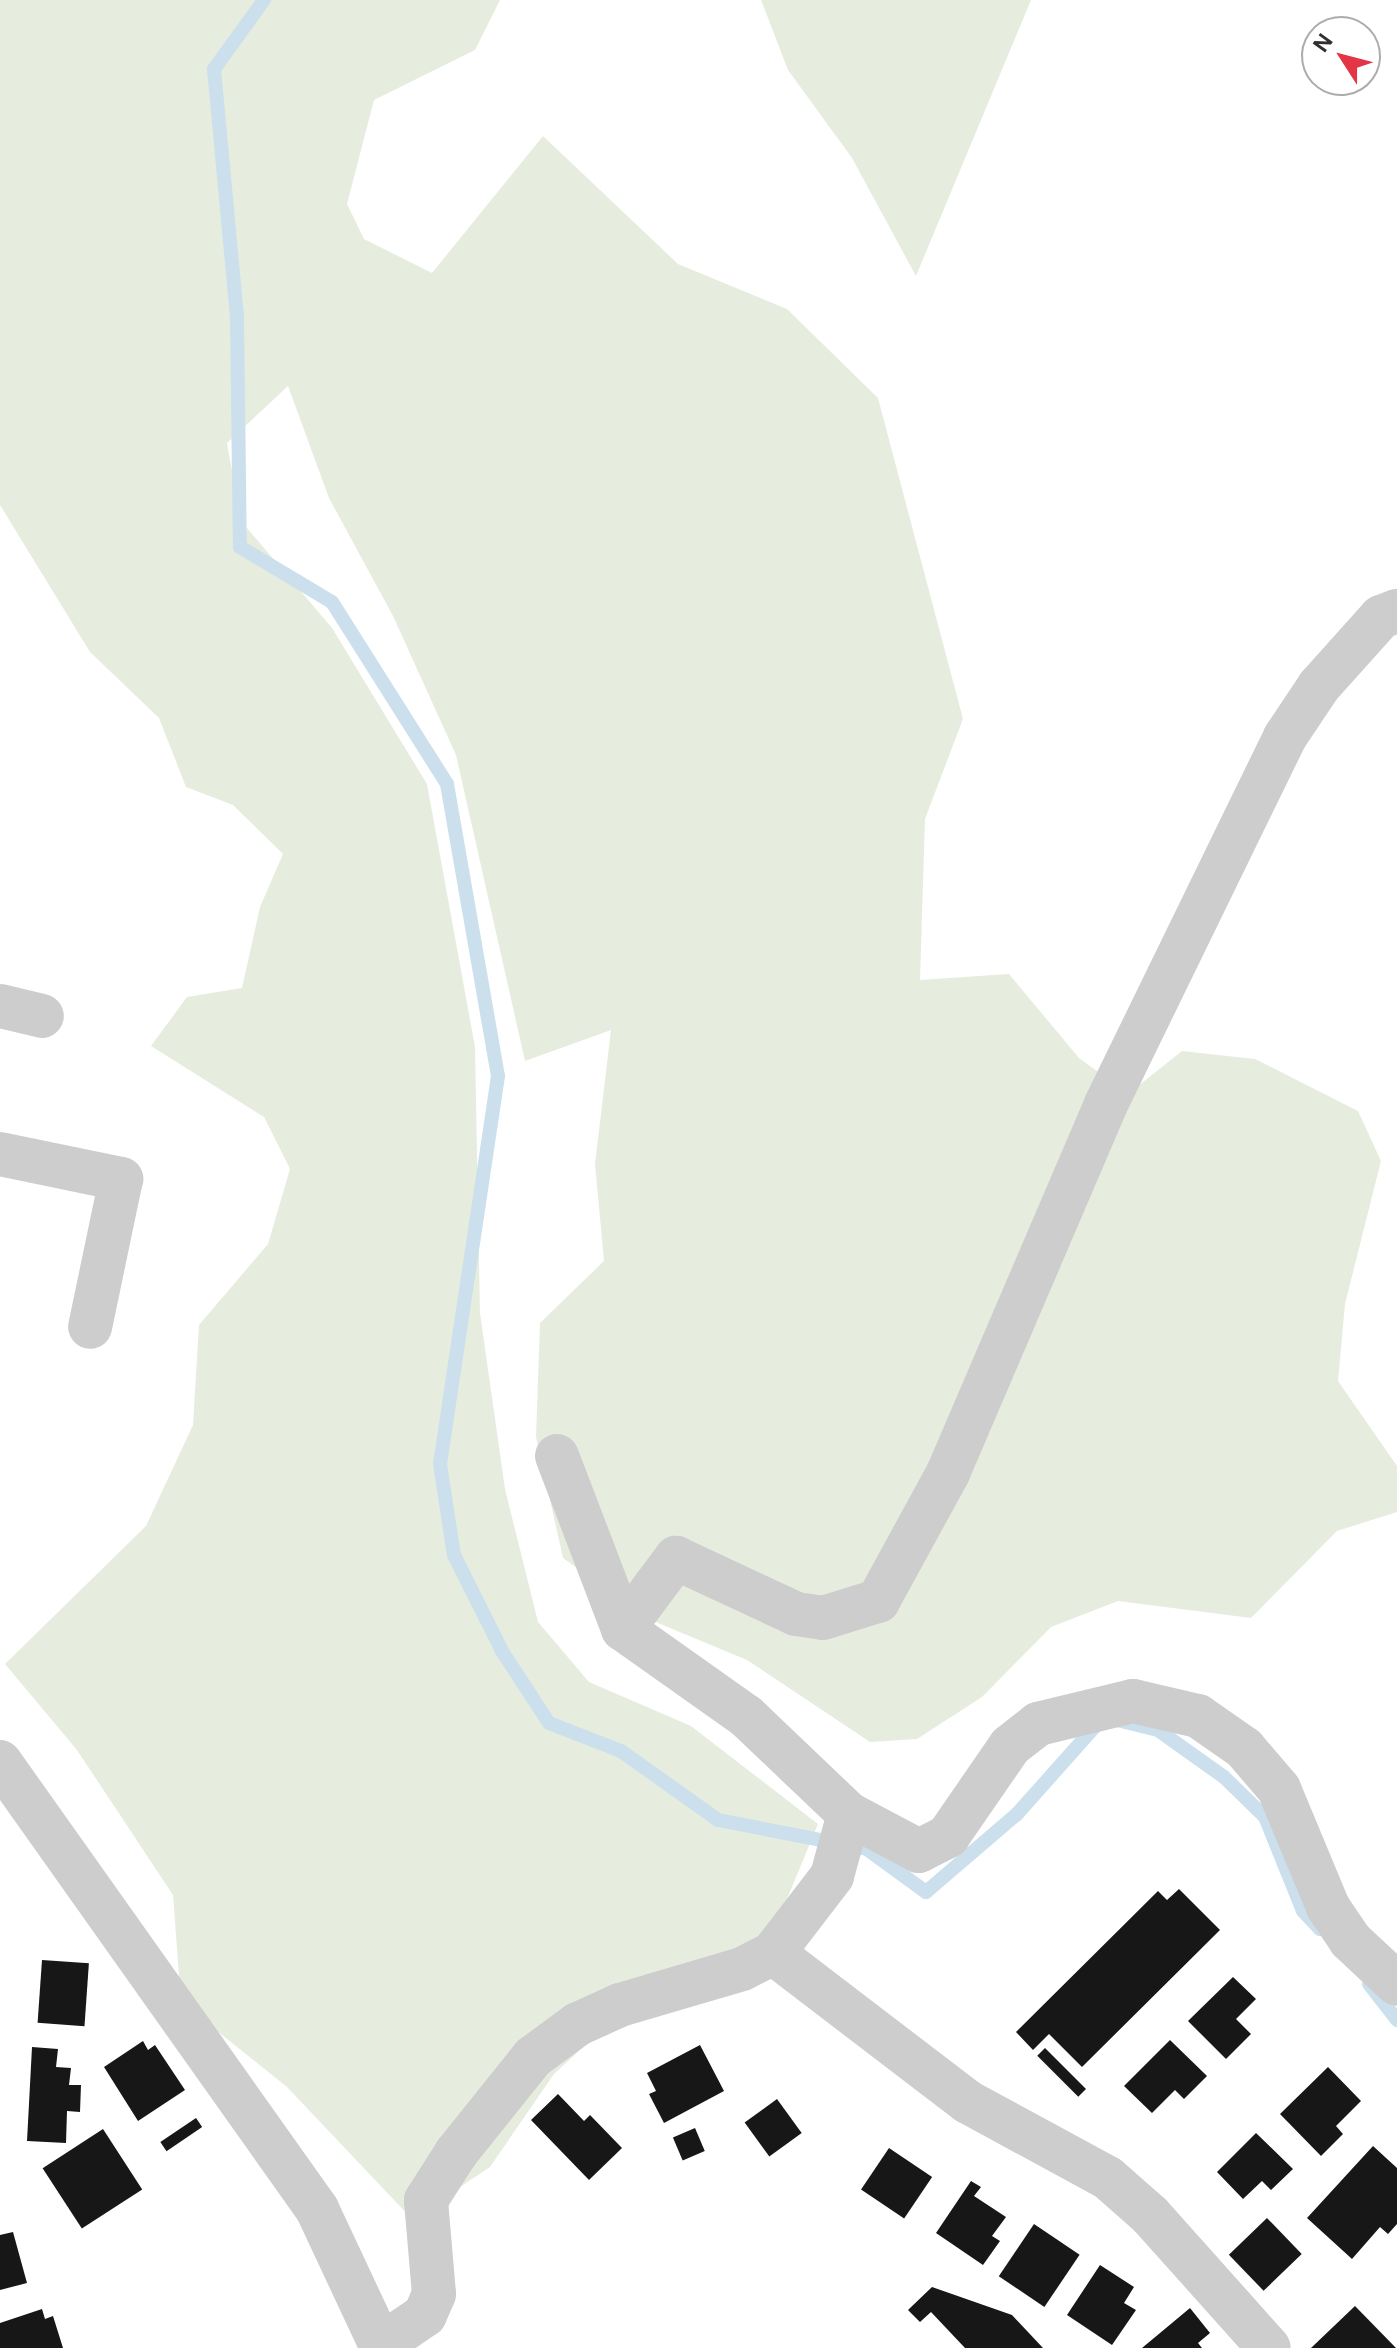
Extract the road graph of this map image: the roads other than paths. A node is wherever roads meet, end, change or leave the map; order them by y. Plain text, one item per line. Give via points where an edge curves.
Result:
1 (1397, 611) edge
2 (0, 1006) edge
3 (42, 1016) dead end
4 (0, 1154) edge
5 (90, 1327) dead end
6 (557, 1456) dead end
7 (623, 1629) junction
8 (2, 1770) edge
9 (849, 1814) junction
10 (773, 1953) junction
11 (1397, 1984) edge
12 (381, 2346) edge
13 (1269, 2348) edge

1 - 7 street via 1381,617 1319,686 1285,737 1106,1104 948,1473 878,1601 823,1618 796,1614 676,1558
2 - 3 street
4 - 5 street via 121,1179
6 - 7 street
7 - 9 street via 746,1716
8 - 12 street via 317,2209
9 - 10 street via 832,1876
9 - 11 street via 919,1851 948,1836 1010,1746 1038,1724 1133,1701 1198,1716 1244,1748 1279,1789 1328,1907 1350,1940
10 - 12 street via 742,1969 620,2005 578,2024 533,2057 456,2153 426,2200 434,2294 425,2315
10 - 13 street via 968,2102 1108,2178 1150,2215

